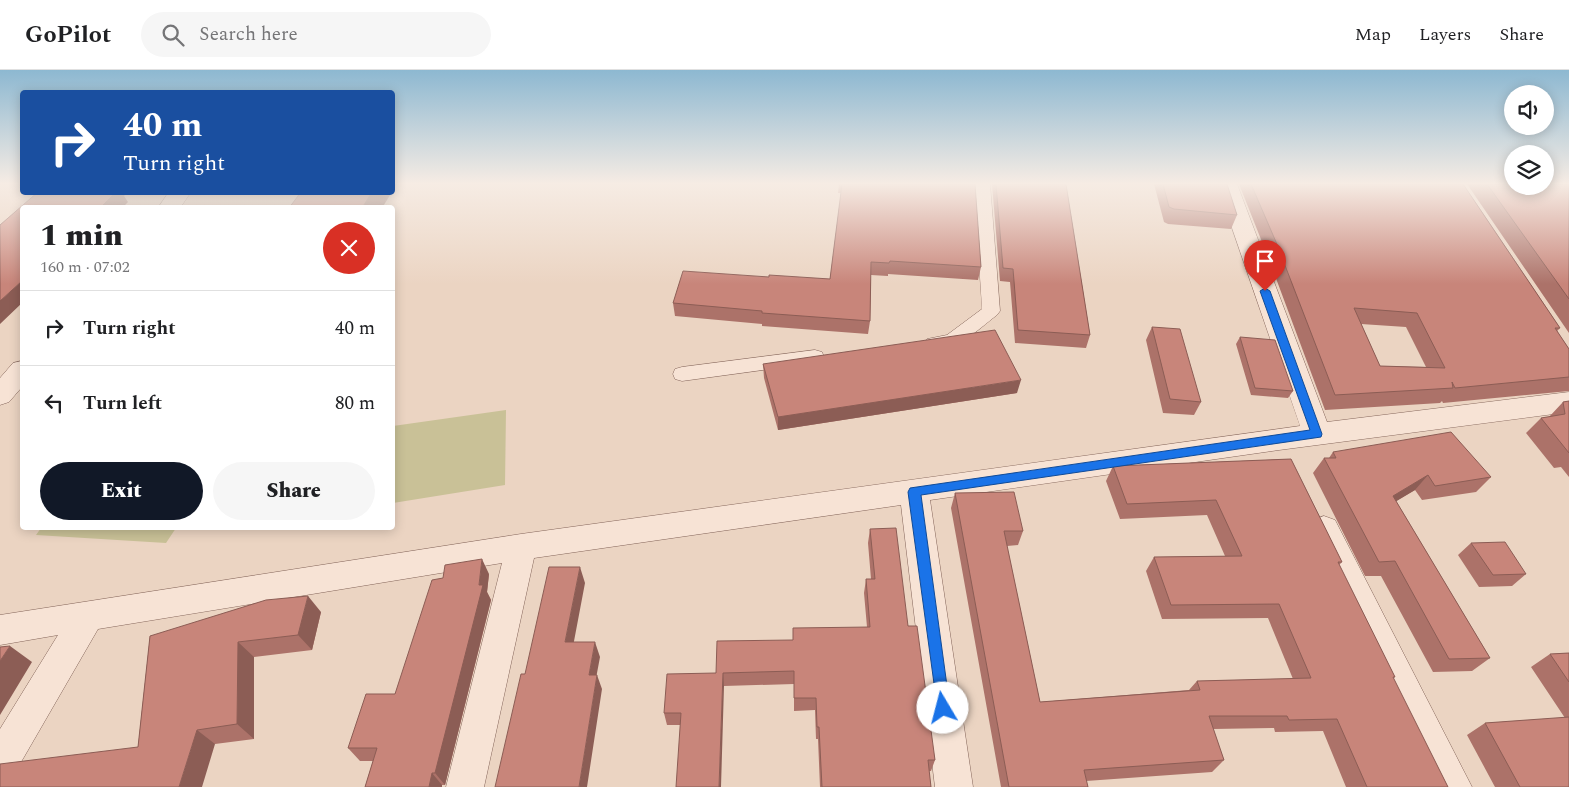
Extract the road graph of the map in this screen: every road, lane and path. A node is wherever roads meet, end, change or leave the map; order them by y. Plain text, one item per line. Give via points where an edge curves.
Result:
1 (984, 217) edge
2 (1239, 217) edge
3 (914, 345) edge
4 (836, 355) edge
5 (20, 372) edge
6 (682, 374) dead end
7 (0, 395) edge
8 (1569, 402) edge
9 (1316, 434) junction
10 (914, 492) junction
11 (1310, 501) edge
12 (521, 546) junction
13 (88, 616) junction
14 (0, 630) edge
15 (0, 763) edge
16 (465, 787) edge
17 (954, 787) edge
18 (1453, 787) edge

1 - 3 lane via 991,311 952,340
2 - 9 street
4 - 6 lane
5 - 7 street
8 - 9 street
9 - 10 street via 1286,452
10 - 12 street
10 - 17 street
11 - 18 street
12 - 13 street
12 - 16 street
13 - 14 street
13 - 15 street

